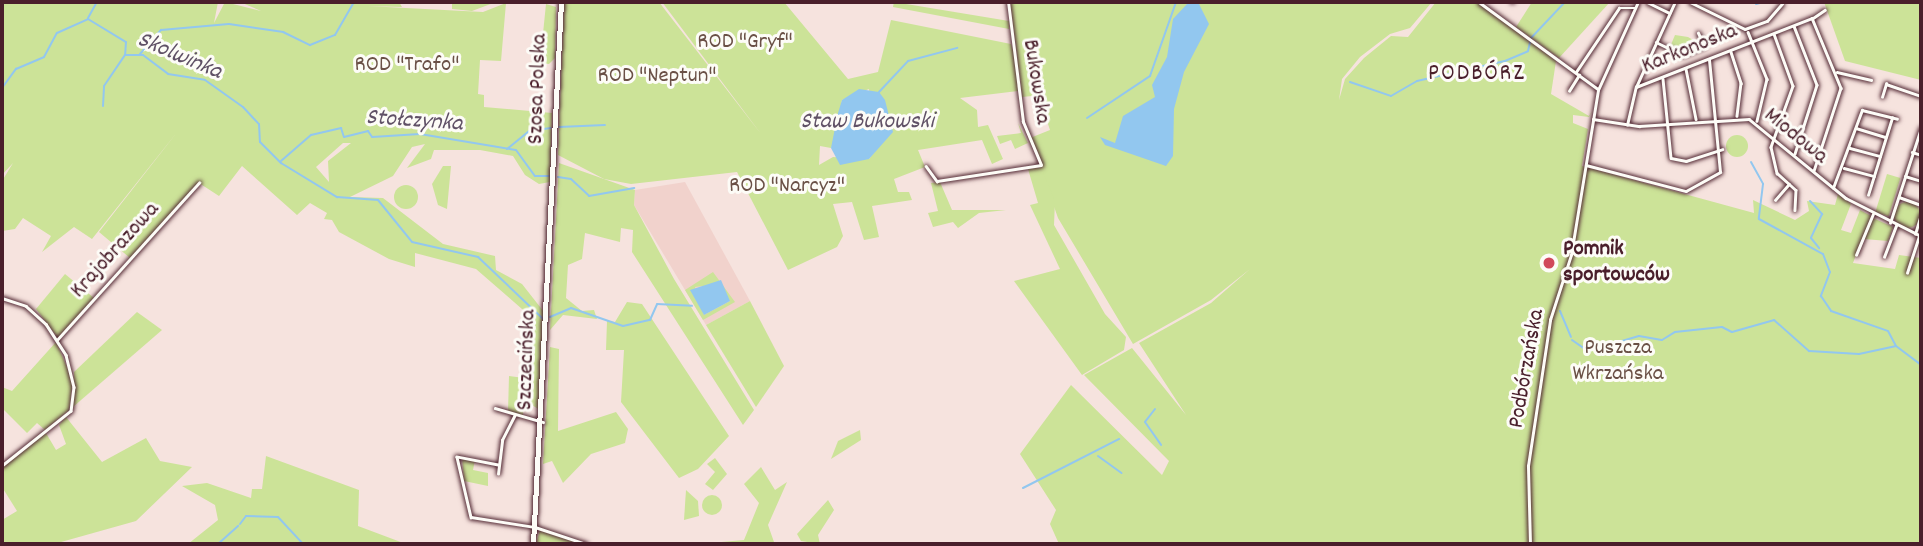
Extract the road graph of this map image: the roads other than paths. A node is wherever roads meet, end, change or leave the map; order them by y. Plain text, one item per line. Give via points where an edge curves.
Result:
1 (561, 2) edge
2 (1008, 2) edge
3 (1479, 2) edge
4 (1638, 2) edge
5 (1647, 2) edge
6 (1675, 2) edge
7 (1690, 2) edge
8 (1782, 4) dead end
9 (1635, 8) junction
10 (1825, 10) dead end
11 (1670, 13) junction
12 (1813, 18) junction
13 (1794, 25) junction
14 (1748, 32) dead end
15 (1698, 33) dead end
16 (1773, 33) junction
17 (1753, 41) junction
18 (1656, 42) junction
19 (1731, 50) junction
20 (1709, 60) junction
21 (1686, 69) junction
22 (1837, 72) junction
23 (1577, 74) junction
24 (1663, 79) junction
25 (1871, 80) dead end
26 (1636, 87) junction
27 (1598, 89) junction
28 (1569, 91) dead end
29 (1921, 96) edge
30 (1882, 97) dead end
31 (1718, 116) junction
32 (1737, 116) junction
33 (1892, 118) junction
34 (1593, 119) junction
35 (1696, 119) junction
36 (1897, 119) dead end
37 (1756, 122) junction
38 (1670, 123) junction
39 (1627, 125) junction
40 (1856, 128) junction
41 (1921, 128) edge
42 (1776, 137) junction
43 (1886, 137) junction
44 (1850, 148) junction
45 (1722, 149) junction
46 (1912, 152) junction
47 (1795, 154) junction
48 (1921, 155) edge
49 (1880, 156) junction
50 (926, 166) dead end
51 (1586, 166) junction
52 (1844, 167) junction
53 (1814, 171) junction
54 (1874, 176) junction
55 (1905, 176) junction
56 (553, 177) joint
57 (1921, 181) edge
58 (199, 183) dead end
59 (1789, 184) junction
60 (1833, 188) junction
61 (1868, 195) dead end
62 (1899, 197) junction
63 (1775, 200) dead end
64 (1921, 205) edge
65 (1795, 209) dead end
66 (1873, 214) junction
67 (1921, 214) edge
68 (1890, 223) junction
69 (1896, 225) junction
70 (1919, 235) edge
71 (1856, 255) dead end
72 (1884, 257) dead end
73 (1907, 270) dead end
74 (2, 298) edge
75 (57, 340) junction
76 (495, 408) dead end
77 (515, 415) junction
78 (542, 422) junction
79 (498, 465) junction
80 (2, 466) edge
81 (498, 474) dead end
82 (537, 528) junction
83 (533, 544) edge
84 (586, 544) edge
85 (1530, 544) edge

1 - 56 street, Szosa Polska
2 - 50 street, Bukowska via 1023,122 1041,166 937,181
3 - 23 street
4 - 9 street, Podbórzańska
5 - 11 street
6 - 11 street
7 - 8 street via 1745,29 1767,21
9 - 23 street via 1619,8
9 - 27 street, Podbórzańska
10 - 12 street, Karkonoska
11 - 18 street
12 - 13 street, Karkonoska
12 - 22 street
13 - 16 street, Karkonoska
13 - 47 street via 1817,82
14 - 17 street
15 - 18 street via 1704,46 1682,55
16 - 17 street, Karkonoska
16 - 42 street via 1793,83
17 - 19 street, Karkonoska
17 - 37 street via 1767,82
18 - 26 street
19 - 20 street, Karkonoska
19 - 32 street via 1741,83
20 - 21 street, Karkonoska
20 - 31 street
21 - 24 street, Karkonoska
21 - 35 street
22 - 25 street
22 - 53 street via 1839,100
23 - 27 street
23 - 28 street
24 - 26 street, Karkonoska
24 - 38 street
26 - 39 street, Karkonoska
27 - 34 street, Podbórzańska
29 - 30 street via 1886,84
31 - 32 street, Miodowa
31 - 35 street, Miodowa
31 - 45 street
32 - 37 street, Miodowa
33 - 36 street
33 - 40 street via 1864,108
33 - 43 street
34 - 39 street, Miodowa
34 - 51 street, Podbórzańska
35 - 38 street, Miodowa
37 - 42 street, Miodowa
38 - 39 street, Miodowa
38 - 45 street via 1671,158 1686,161
40 - 43 street
40 - 44 street
41 - 46 street
42 - 47 street, Miodowa
42 - 59 street via 1776,172
43 - 49 street
44 - 49 street
44 - 52 street
45 - 51 street via 1721,172 1689,191
46 - 48 street
46 - 55 street
47 - 53 street, Miodowa
49 - 54 street
51 - 85 street, Podbórzańska via 1531,439
52 - 54 street
52 - 60 street
53 - 60 street, Miodowa
54 - 61 street
55 - 57 street
55 - 62 street
56 - 78 street, Szczecińska
58 - 75 street, Krajobrazowa
59 - 63 street
59 - 65 street via 1796,190
60 - 66 street, Miodowa
62 - 64 street
62 - 68 street
66 - 68 street, Miodowa
66 - 71 street
67 - 70 street
68 - 69 street, Miodowa
69 - 70 street, Miodowa
69 - 72 street
70 - 73 street
74 - 75 street via 26,306
75 - 80 street via 72,373 72,411
76 - 77 street
77 - 78 street
77 - 79 street
78 - 82 street, Szczecińska
79 - 81 street
79 - 82 street via 457,457 471,517
82 - 83 street, Szczecińska
82 - 84 street

